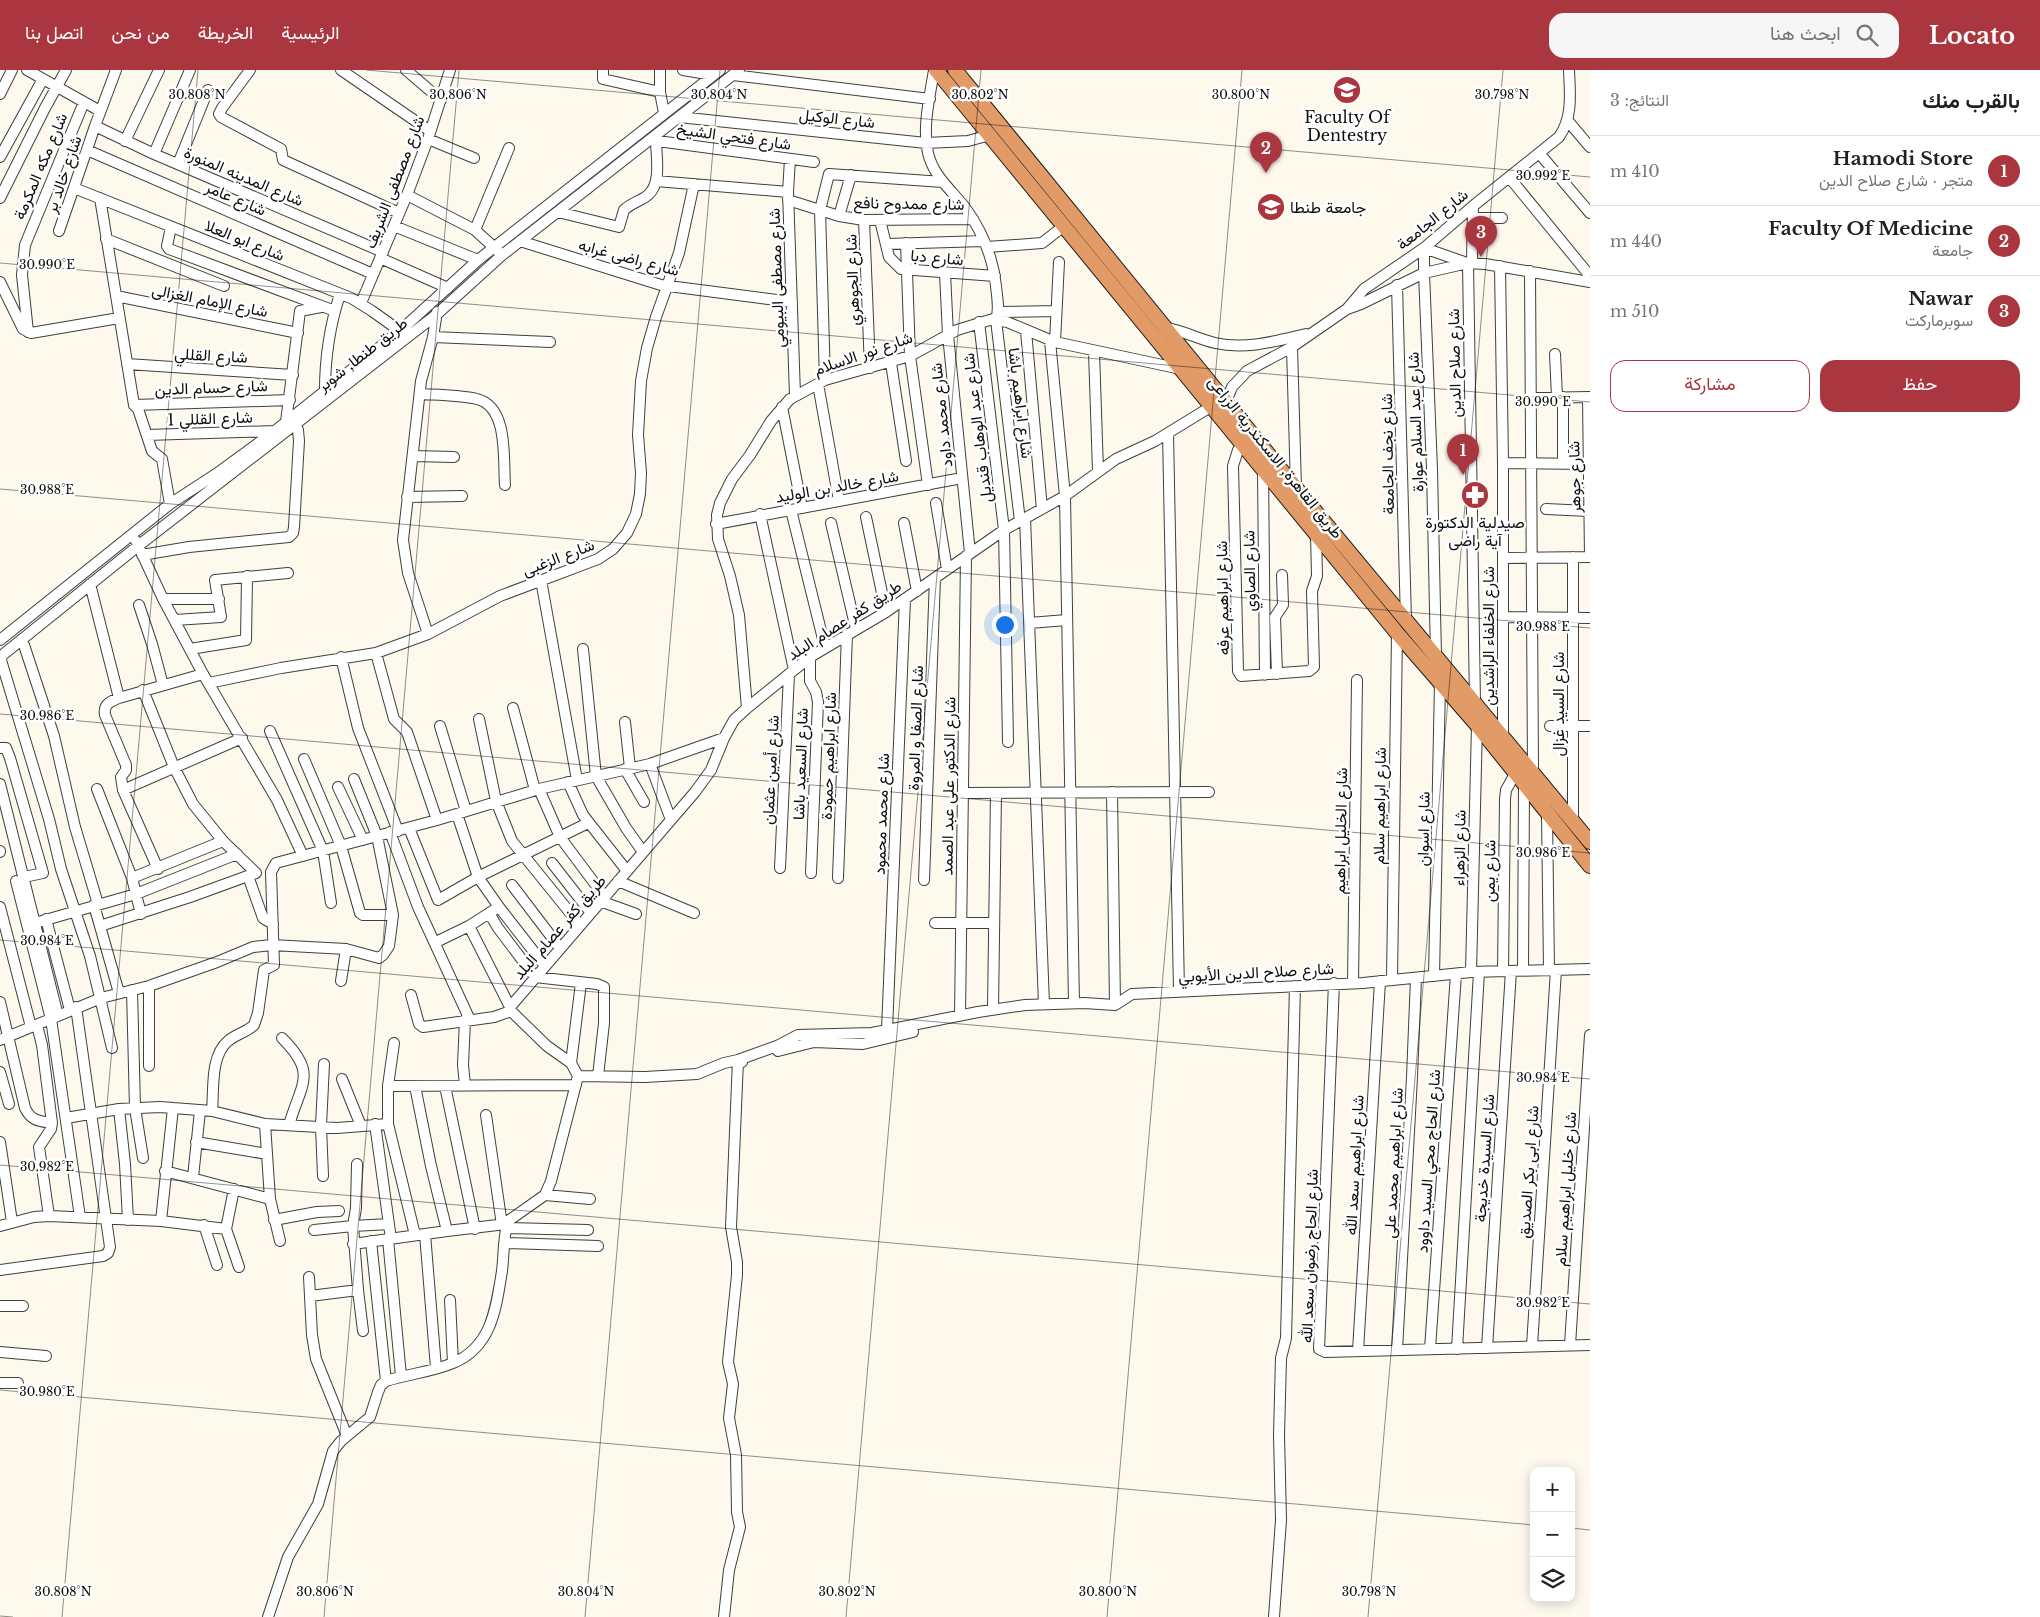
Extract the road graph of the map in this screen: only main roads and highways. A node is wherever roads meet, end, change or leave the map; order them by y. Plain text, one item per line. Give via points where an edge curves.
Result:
1 (935, 70) edge
2 (956, 70) edge
3 (1022, 151) junction
4 (1011, 161) junction
5 (1063, 217) junction
6 (1590, 842) edge
7 (1590, 866) edge

1 - 4 highway, طريق القاهرة, الاسكندرية الزراعى
2 - 3 highway, طريق القاهرة, الاسكندرية الزراعى
3 - 4 highway
3 - 5 highway, طريق القاهرة, الاسكندرية الزراعى
4 - 5 highway, طريق القاهرة, الاسكندرية الزراعى
5 - 6 highway, طريق القاهرة, الاسكندرية الزراعى via 1167,328
5 - 7 highway, طريق القاهرة, الاسكندرية الزراعى via 1181,369

